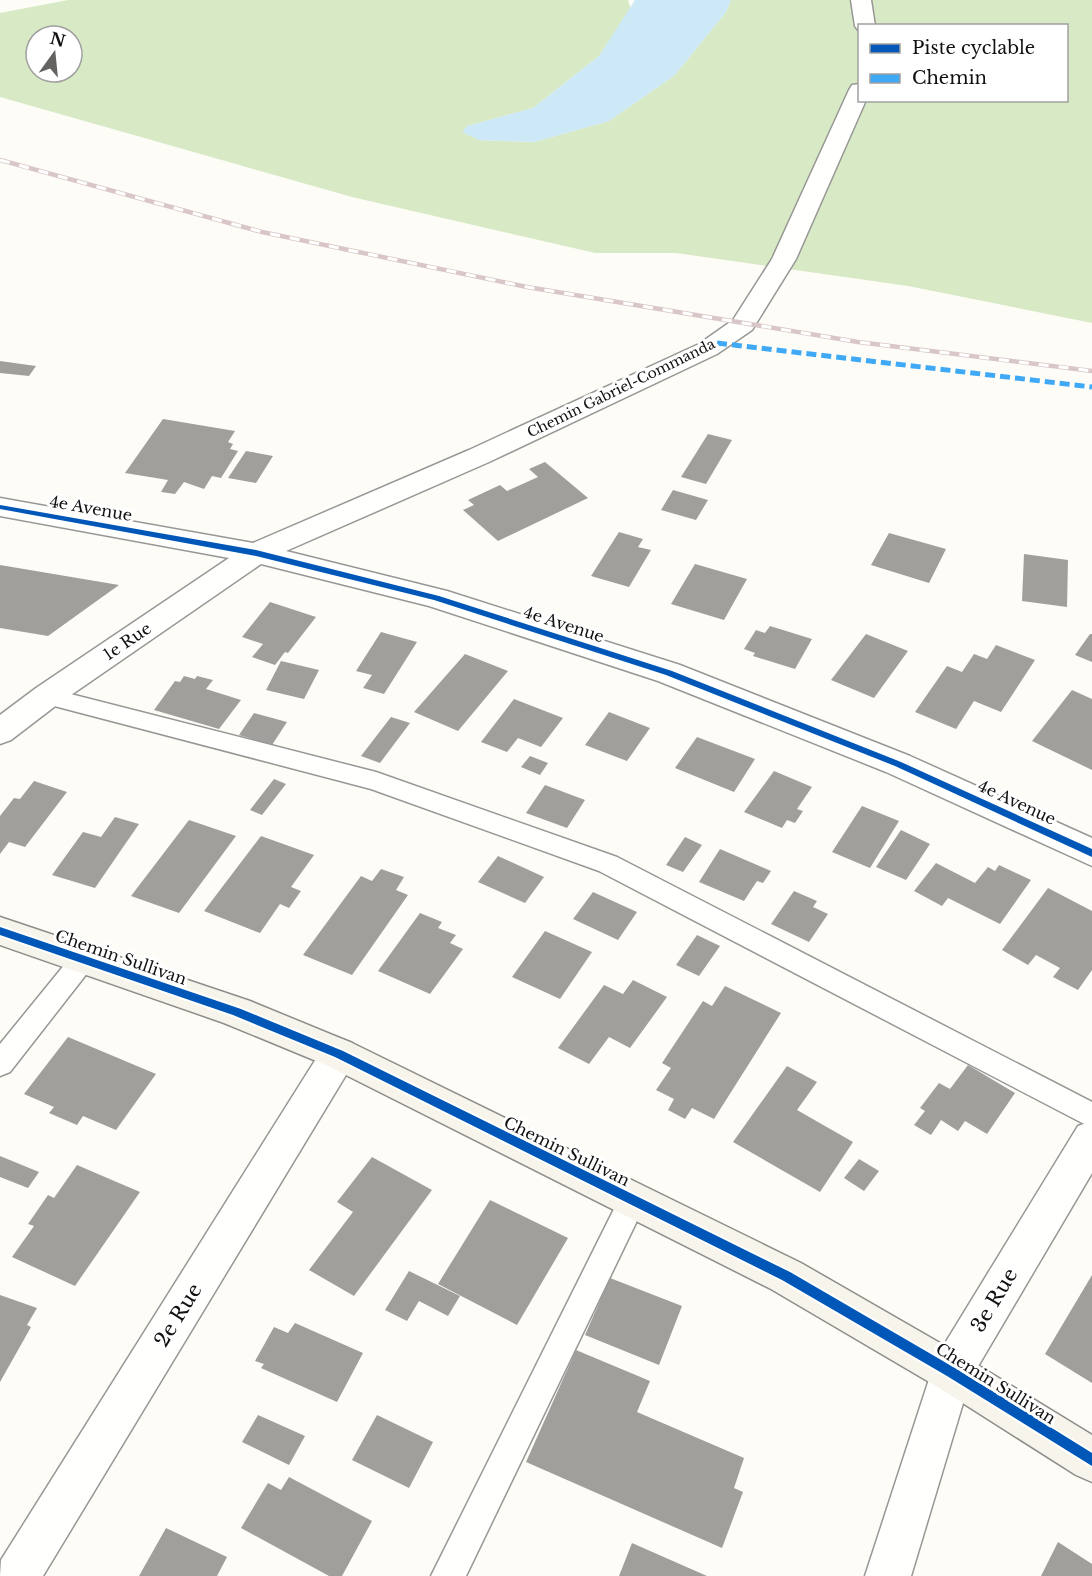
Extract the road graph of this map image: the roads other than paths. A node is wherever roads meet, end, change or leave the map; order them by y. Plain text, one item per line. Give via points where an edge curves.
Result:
1 (861, 0) edge
2 (865, 24) edge
3 (858, 94) edge
4 (0, 507) edge
5 (256, 554) junction
6 (47, 696) junction
7 (0, 732) edge
8 (1092, 854) edge
9 (0, 932) edge
10 (83, 960) junction
11 (339, 1054) junction
12 (0, 1064) edge
13 (1092, 1116) edge
14 (1092, 1138) edge
15 (633, 1200) junction
16 (951, 1372) junction
17 (1092, 1460) edge
18 (17, 1576) edge
19 (448, 1576) edge
20 (888, 1576) edge

1 - 2 street
3 - 5 street, Chemin Gabriel-Commanda via 784,259 743,325 698,354
4 - 5 street, 4e Avenue
5 - 6 street, 1e Rue
5 - 8 street, 4e Avenue via 436,598 669,673 898,764
6 - 7 street, 1e Rue
6 - 13 lane via 376,780 608,864
9 - 10 street, Chemin Sullivan
10 - 11 street, Chemin Sullivan via 237,1012
10 - 12 lane
11 - 15 street, Chemin Sullivan
11 - 18 street, 2e Rue
14 - 16 street, 3e Rue
15 - 16 street, Chemin Sullivan via 786,1276
15 - 19 lane
16 - 17 street, Chemin Sullivan
16 - 20 street, 3e Rue

